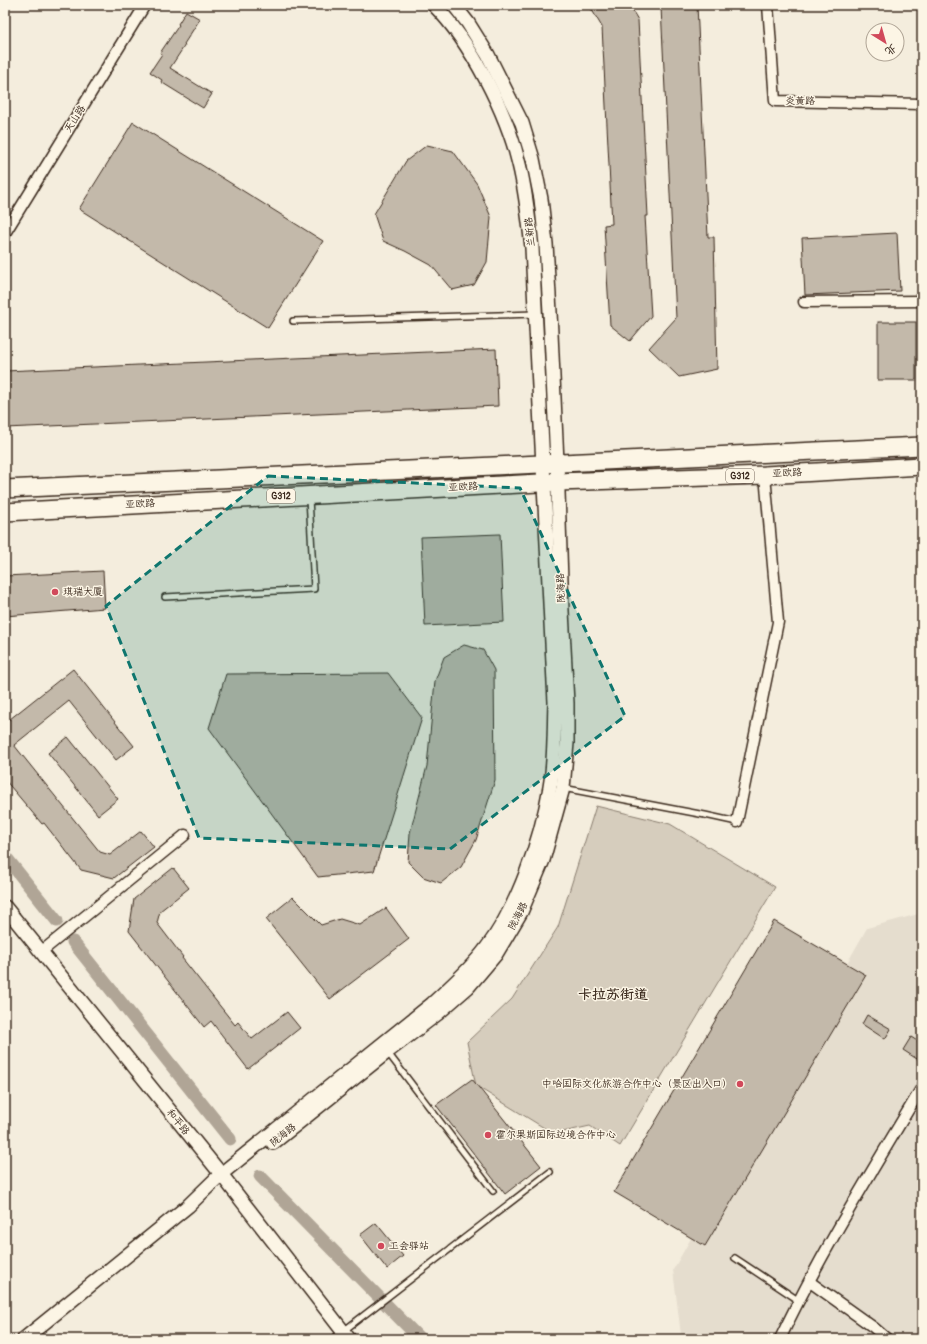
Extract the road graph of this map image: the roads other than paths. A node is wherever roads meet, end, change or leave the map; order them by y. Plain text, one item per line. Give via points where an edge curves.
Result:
1 (144, 5) edge
2 (434, 5) edge
3 (454, 5) edge
4 (768, 5) edge
5 (922, 104) edge
6 (5, 233) edge
7 (922, 301) edge
8 (804, 302) dead end
9 (550, 312) junction
10 (535, 314) junction
11 (293, 321) dead end
12 (922, 446) edge
13 (550, 463) junction
14 (922, 466) edge
15 (764, 475) junction
16 (550, 483) junction
17 (5, 489) edge
18 (309, 495) junction
19 (5, 512) edge
20 (165, 597) dead end
21 (556, 787) junction
22 (737, 822) joint
23 (185, 835) dead end
24 (5, 907) edge
25 (41, 952) junction
26 (387, 1052) junction
27 (922, 1087) edge
28 (550, 1172) dead end
29 (223, 1178) junction
30 (493, 1191) dead end
31 (735, 1258) dead end
32 (810, 1282) junction
33 (798, 1300) junction
34 (342, 1337) edge
35 (24, 1339) edge
36 (780, 1339) edge
37 (887, 1339) edge

1 - 6 street, 天山路
2 - 10 street, 兰新路 via 477,63 507,126 519,163 527,204
3 - 9 street, 兰新路 via 488,55 522,123 533,159 541,200
4 - 5 street, 炎黄路 via 774,101
7 - 8 street
9 - 10 lane
9 - 13 street, 兰新路
10 - 11 lane
10 - 13 street, 兰新路
12 - 13 highway, 亚欧路 / G312
13 - 16 street, 兰新路
13 - 17 highway, 亚欧路 / G312
14 - 15 highway, 亚欧路 / G312
15 - 16 highway, 亚欧路 / G312
15 - 22 street via 778,622
16 - 18 highway, 亚欧路 / G312
16 - 21 street, 陇海路
18 - 19 highway, 亚欧路 / G312
18 - 20 lane via 314,589
21 - 22 lane
21 - 26 street, 陇海路 via 543,860 521,912 496,954 468,987
21 - 29 street, 陇海路 via 513,905 485,950 432,1004
23 - 25 street
24 - 25 street, 和平路
25 - 29 street, 和平路
26 - 29 street, 陇海路
26 - 30 lane
27 - 32 street via 832,1238
28 - 34 lane via 370,1311
29 - 34 street, 和平路
29 - 35 street, 陇海路
31 - 33 lane
32 - 33 street
32 - 37 street
33 - 36 street

